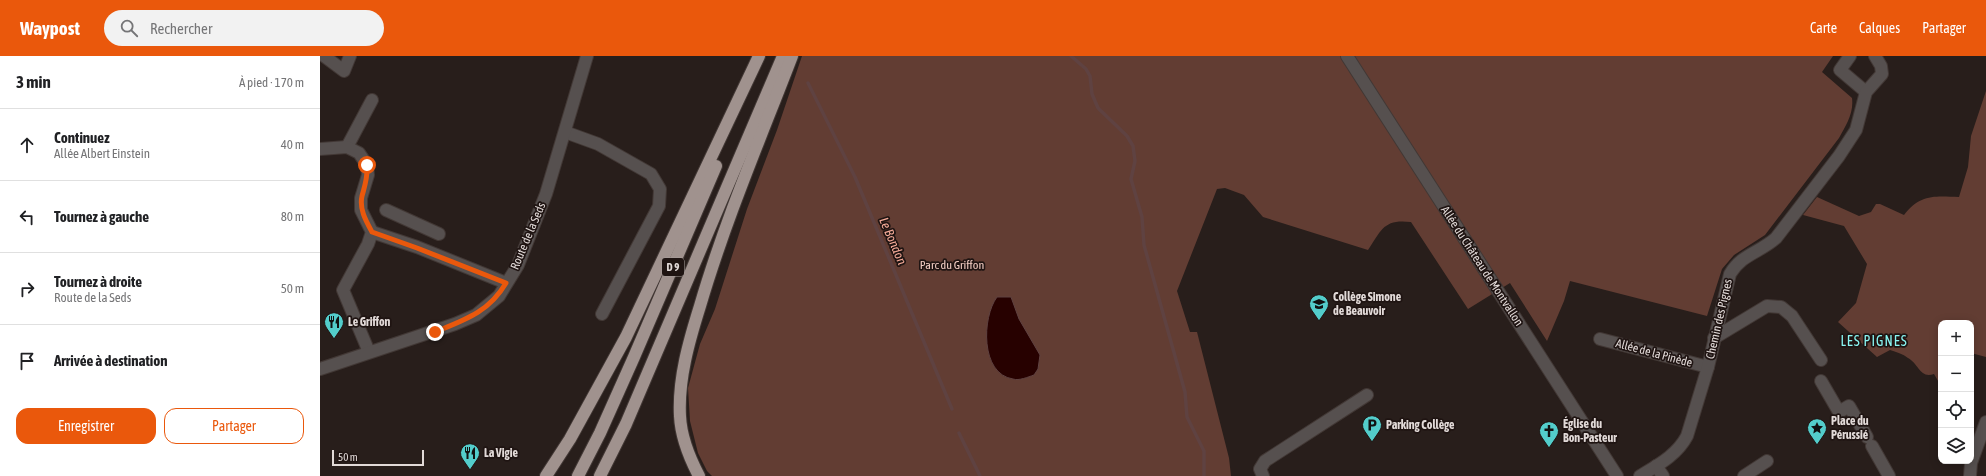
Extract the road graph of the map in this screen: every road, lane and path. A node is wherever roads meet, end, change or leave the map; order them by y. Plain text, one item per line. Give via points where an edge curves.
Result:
1 (324, 56) edge
2 (350, 56) edge
3 (587, 56) edge
4 (761, 56) edge
5 (783, 56) edge
6 (792, 56) edge
7 (1347, 56) edge
8 (1850, 56) edge
9 (1875, 56) edge
10 (1866, 92) junction
11 (372, 100) dead end
12 (564, 132) junction
13 (347, 147) junction
14 (320, 149) edge
15 (386, 210) dead end
16 (425, 228) junction
17 (372, 232) junction
18 (439, 234) dead end
19 (417, 248) junction
20 (506, 283) junction
21 (602, 314) dead end
22 (1714, 338) junction
23 (1600, 339) dead end
24 (370, 352) junction
25 (653, 360) junction
26 (1821, 360) dead end
27 (1708, 367) junction
28 (320, 369) edge
29 (1821, 381) dead end
30 (1367, 395) dead end
31 (1986, 422) edge
32 (1767, 461) dead end
33 (1659, 471) edge
34 (546, 476) edge
35 (578, 476) edge
36 (600, 476) edge
37 (608, 476) edge
38 (700, 476) edge
39 (1263, 476) edge
40 (1617, 476) edge
41 (1640, 476) edge
42 (1744, 476) edge
43 (1889, 476) edge
44 (1970, 476) edge

1 - 2 street via 344,71
3 - 12 street, Route de la Seds
4 - 34 highway via 626,336 570,440
4 - 35 highway, D 9 via 634,357
5 - 25 highway, D 9
6 - 38 highway via 720,243 686,357 681,381 680,416 683,440
7 - 40 street, Allée du Château de Montvallon
8 - 10 street via 1840,70
9 - 10 street, Chemin des Pignes via 1882,74
10 - 22 street, Chemin des Pignes via 1856,130 1839,156 1776,238 1735,265 1730,274
11 - 13 street
12 - 20 street, Route de la Seds via 546,194 518,265
12 - 21 street via 598,144 651,174 660,189 659,206
13 - 14 street
13 - 17 street via 359,153 367,165 368,175 361,198 362,210
15 - 16 street
16 - 18 street
16 - 19 street
17 - 19 street
17 - 24 street via 343,290
19 - 20 street
20 - 24 street, Route de la Seds via 499,296 476,315 435,332
22 - 26 street via 1767,306 1781,307 1792,316
22 - 27 street, Chemin des Pignes
23 - 27 street, Allée de la Pinède
24 - 28 street, Route de la Seds
25 - 36 highway, D 9 via 626,424
25 - 37 highway via 634,421
27 - 33 street, Chemin des Pignes via 1687,436 1682,446
29 - 43 street via 1839,412 1849,406
30 - 39 street via 1265,461 1260,469
31 - 44 street via 1971,463
32 - 42 street
33 - 41 street, Chemin des Pignes

